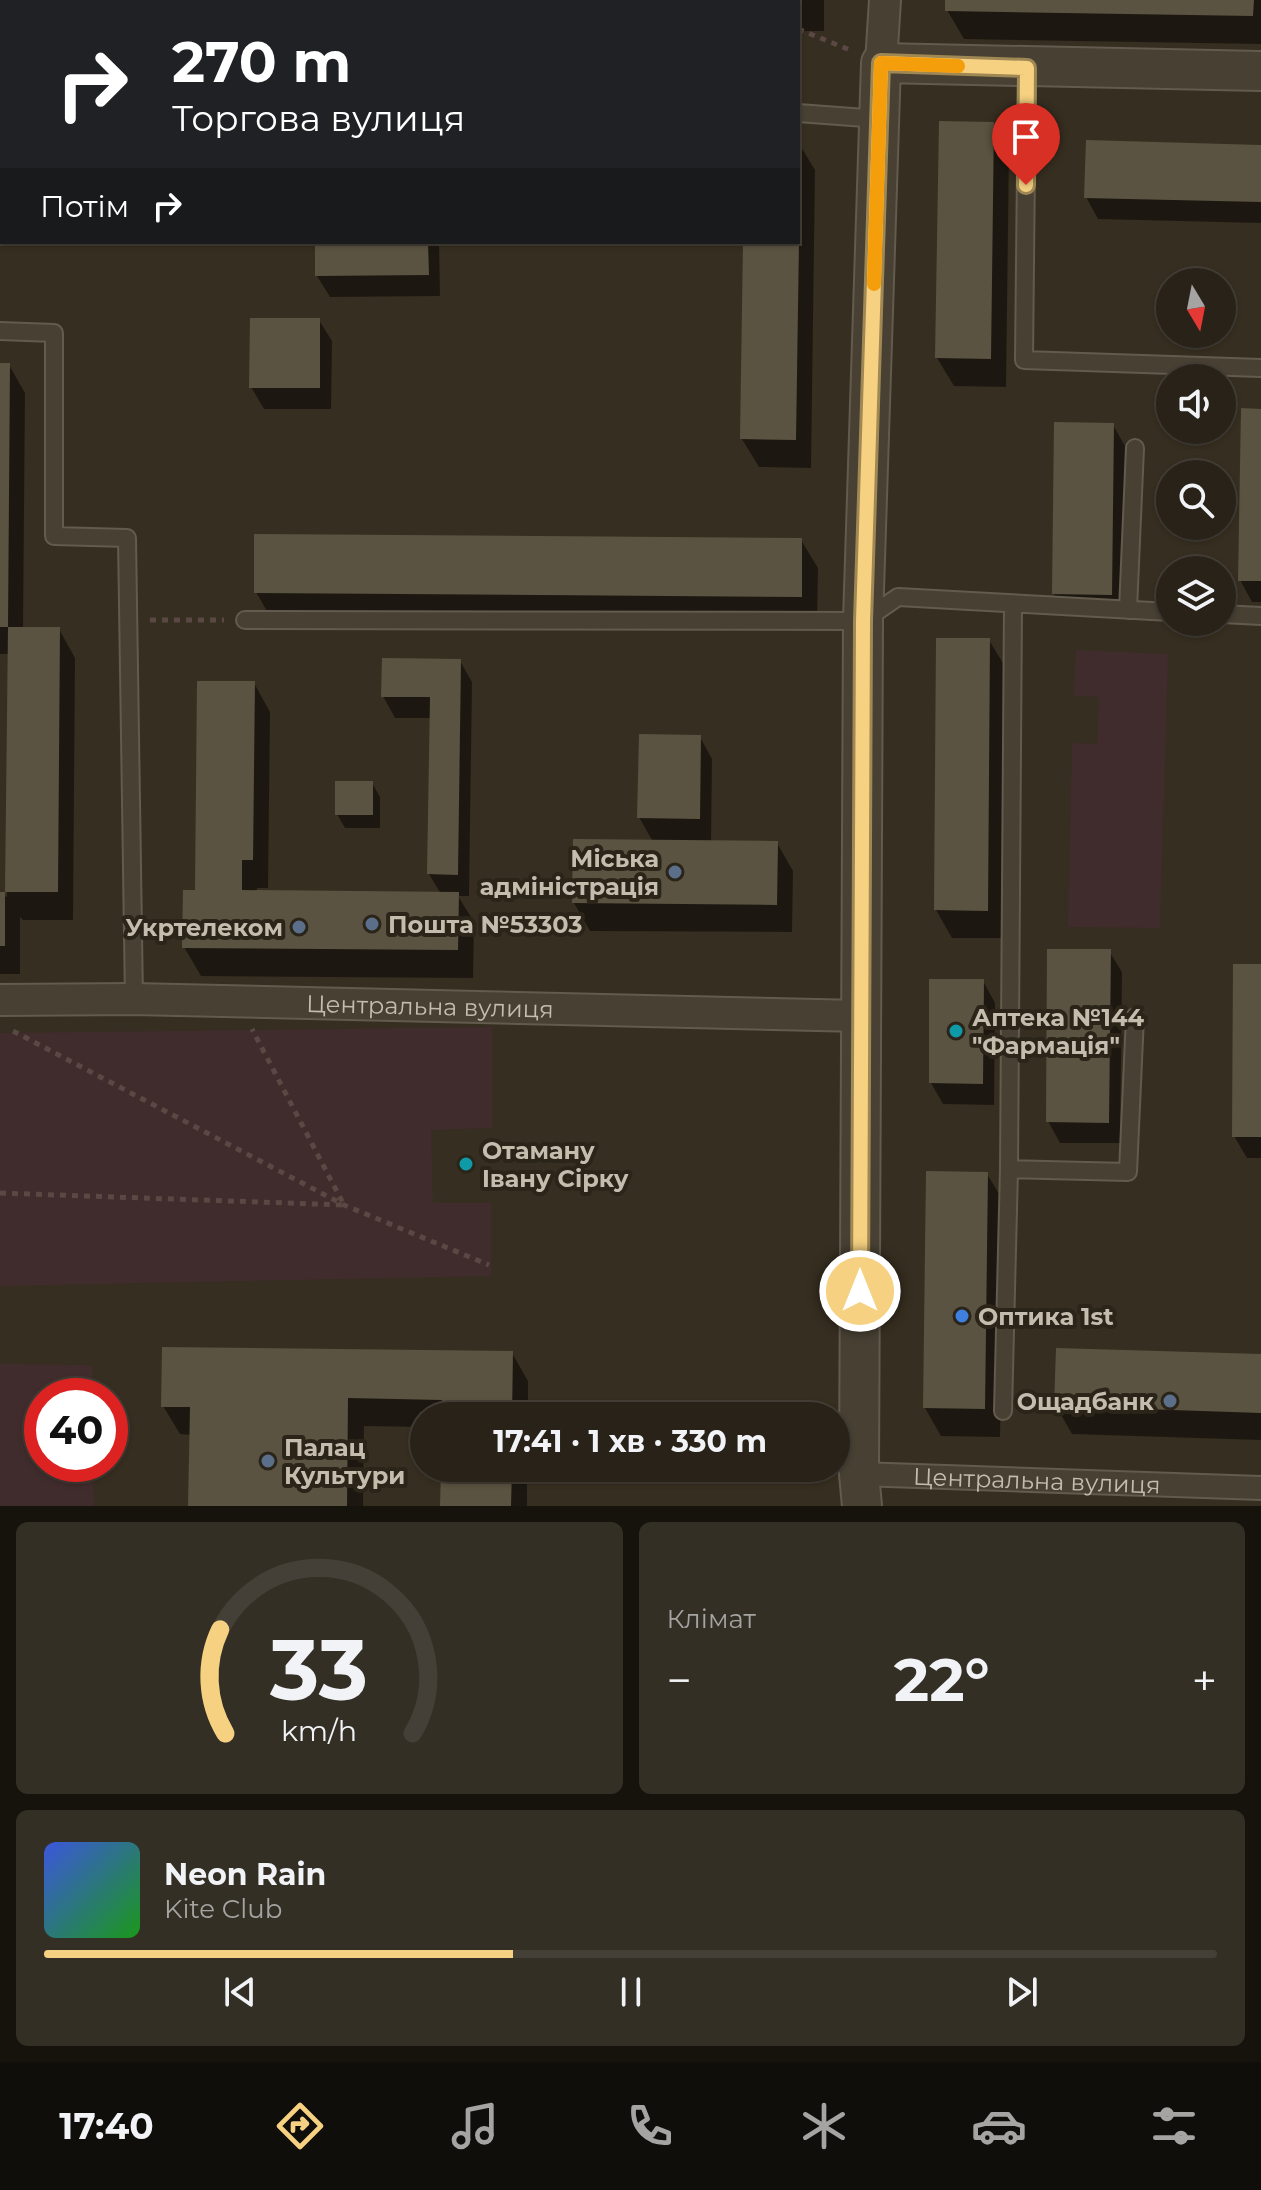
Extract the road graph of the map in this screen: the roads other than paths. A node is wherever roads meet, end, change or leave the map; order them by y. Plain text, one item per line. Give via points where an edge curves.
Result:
1 (885, 0) edge
2 (881, 63) junction
3 (1027, 68) junction
4 (1261, 71) edge
5 (800, 113) edge
6 (879, 119) junction
7 (0, 331) edge
8 (1261, 368) edge
9 (1135, 448) dead end
10 (1013, 605) junction
11 (1128, 610) junction
12 (1156, 611) edge
13 (1236, 615) edge
14 (1261, 616) edge
15 (245, 620) road end
16 (863, 621) junction
17 (134, 999) junction
18 (0, 1000) edge
19 (861, 1016) junction
20 (1135, 1017) dead end
21 (1009, 1169) junction
22 (1003, 1411) dead end
23 (1261, 1488) edge
24 (860, 1490) edge

1 - 2 street
2 - 3 street
2 - 6 street
3 - 4 street
3 - 8 lane via 1024,360
5 - 6 lane
6 - 16 street
7 - 17 lane via 54,333 54,536 127,538
9 - 11 lane
10 - 11 lane
10 - 16 lane via 898,597
10 - 21 lane
11 - 12 lane
13 - 14 lane
15 - 16 lane
16 - 19 street
17 - 18 street, Центральна вулиця
17 - 19 street, Центральна вулиця
19 - 24 street
20 - 21 lane via 1128,1172
21 - 22 lane
23 - 24 street, Центральна вулиця

